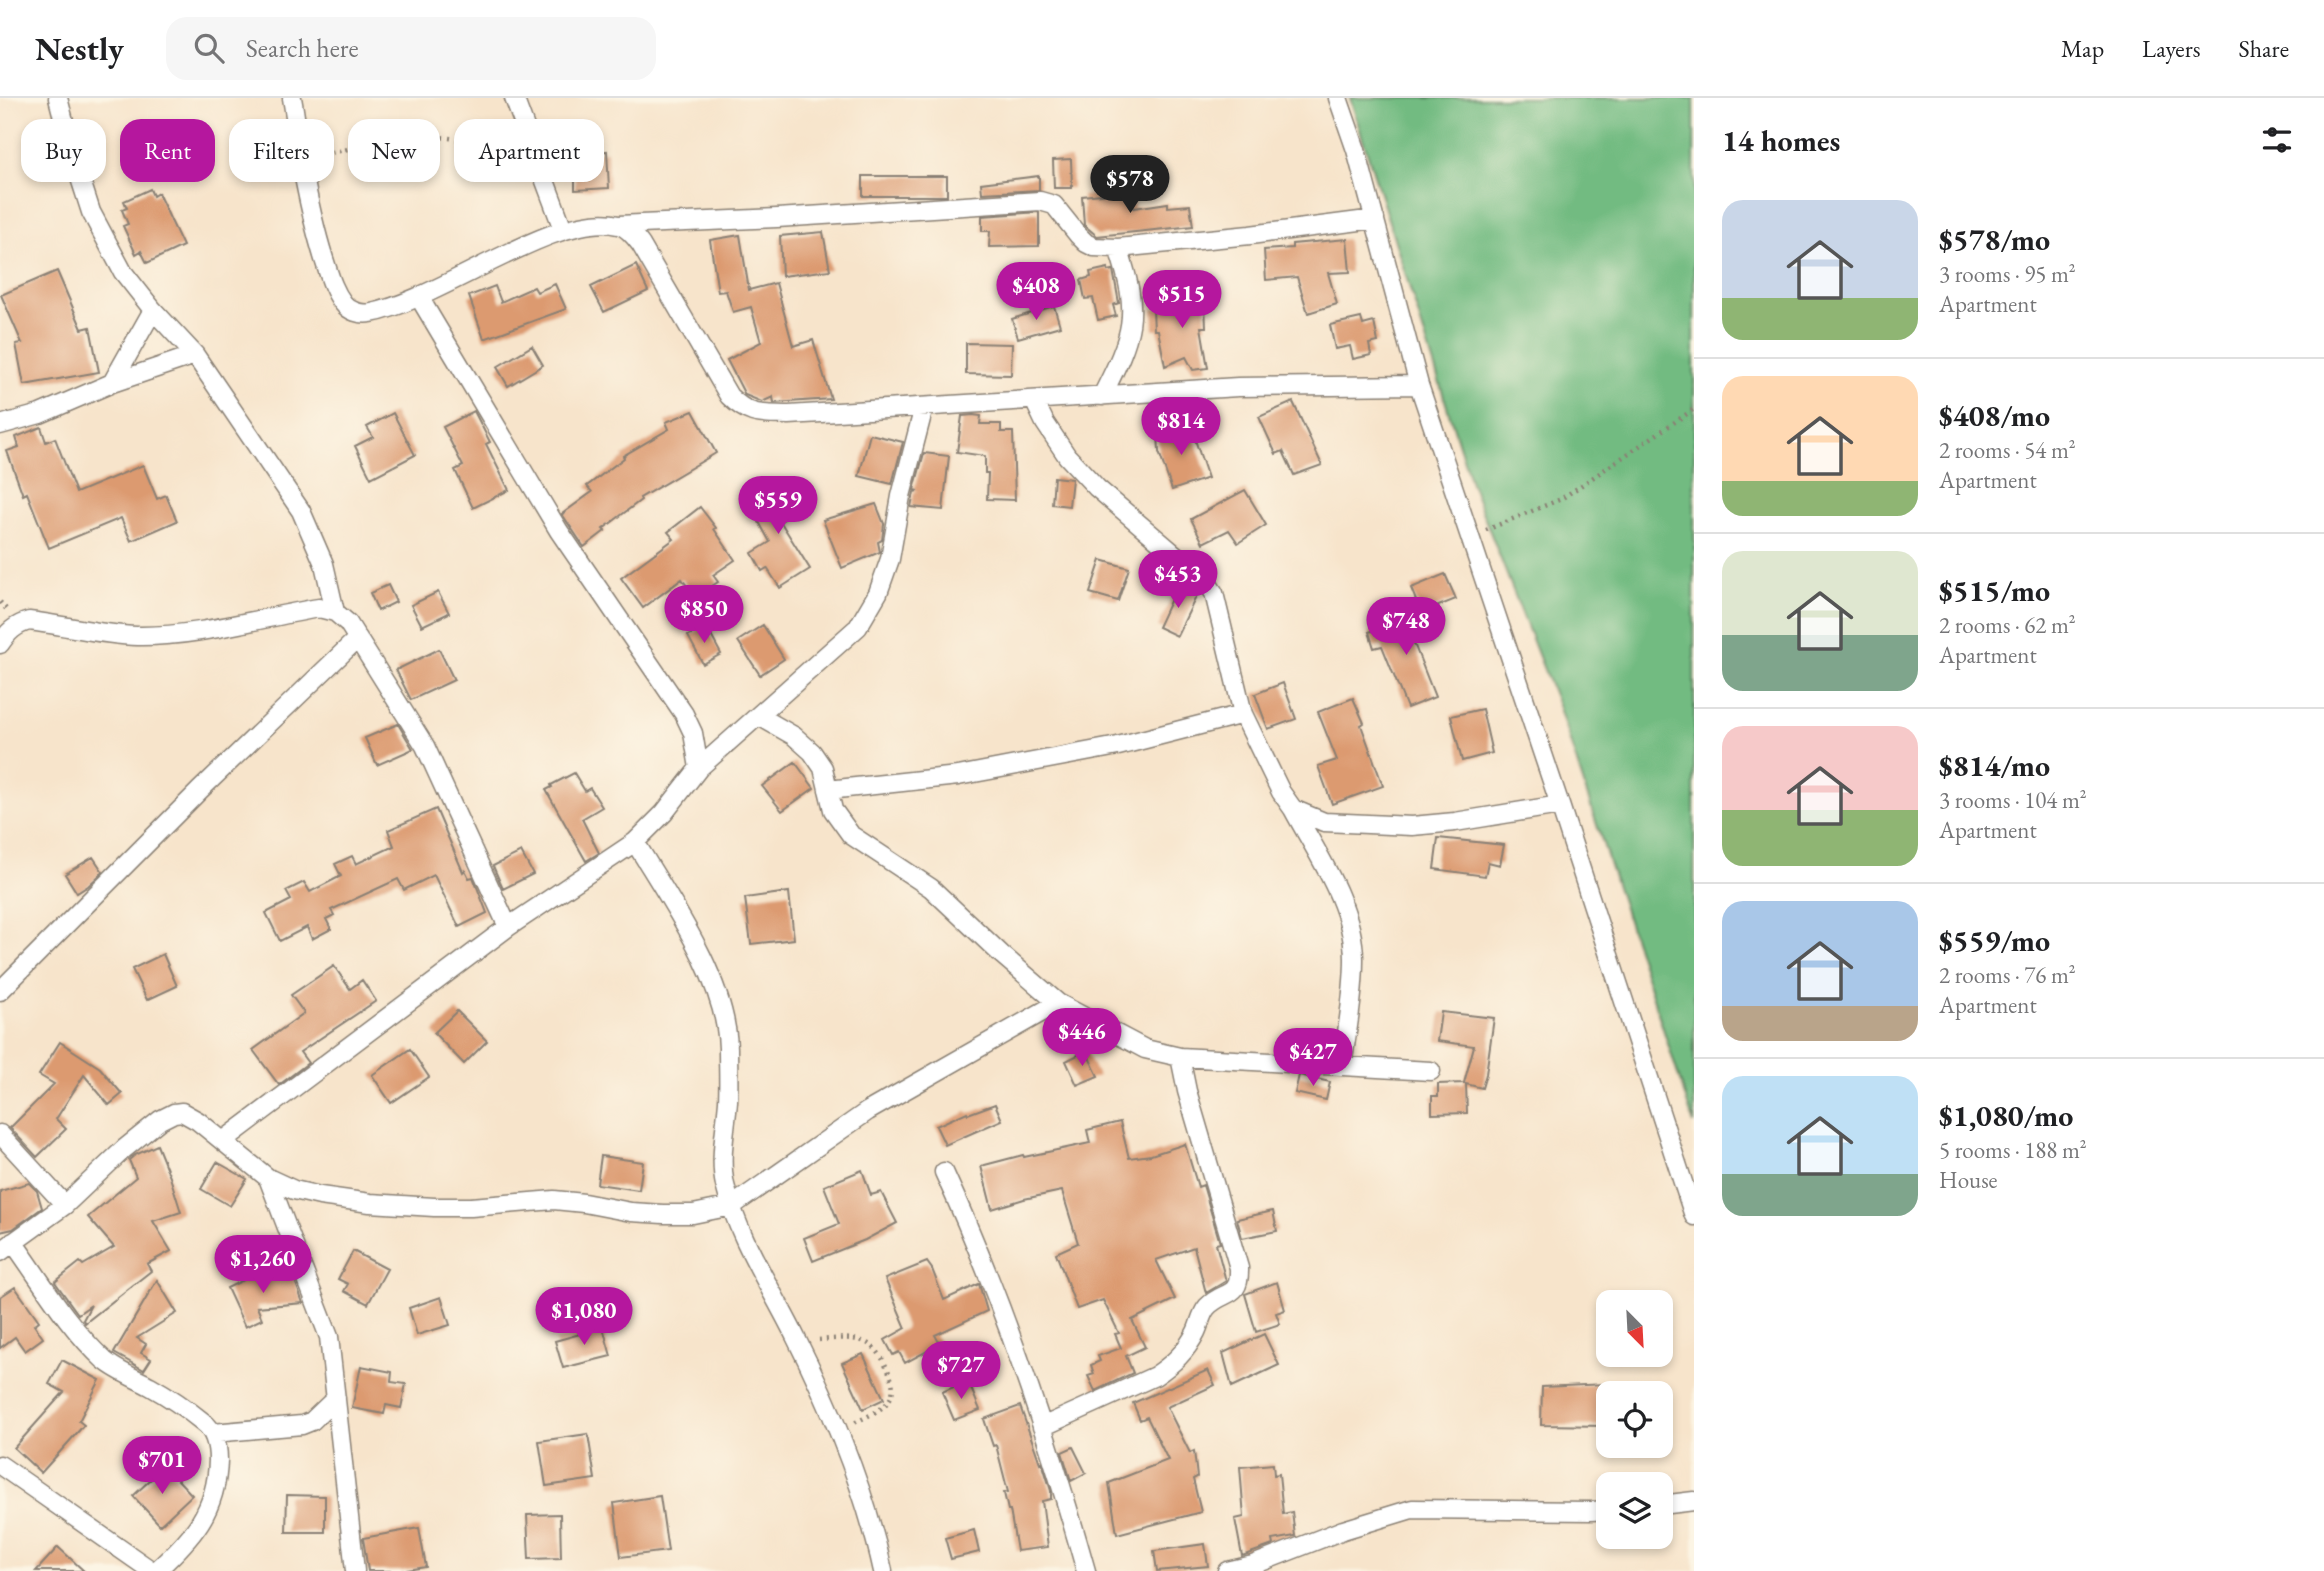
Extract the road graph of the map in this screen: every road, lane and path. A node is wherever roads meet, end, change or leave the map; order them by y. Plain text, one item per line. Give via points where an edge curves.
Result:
1 (58, 98) edge
2 (292, 98) edge
3 (514, 98) edge
4 (1338, 98) edge
5 (295, 119) edge
6 (522, 119) edge
7 (454, 139) edge
8 (334, 153) edge
9 (306, 182) edge
10 (547, 182) edge
11 (1375, 219) junction
12 (618, 225) junction
13 (563, 229) junction
14 (1118, 248) junction
15 (419, 297) junction
16 (153, 310) junction
17 (195, 355) junction
18 (112, 383) junction
19 (1419, 385) junction
20 (1102, 396) junction
21 (1034, 400) junction
22 (924, 407) junction
23 (1694, 409) edge
24 (0, 425) edge
25 (1469, 537) junction
26 (335, 612) junction
27 (358, 638) junction
28 (0, 645) edge
29 (1243, 714) junction
30 (759, 716) junction
31 (699, 768) junction
32 (828, 790) junction
33 (1560, 805) junction
34 (1293, 809) junction
35 (635, 842) junction
36 (508, 928) junction
37 (0, 991) edge
38 (1058, 1003) junction
39 (1180, 1057) junction
40 (1342, 1066) junction
41 (1431, 1072) dead end
42 (0, 1134) edge
43 (223, 1141) junction
44 (944, 1172) dead end
45 (268, 1178) junction
46 (65, 1205) junction
47 (732, 1206) junction
48 (1694, 1216) edge
49 (6, 1247) edge
50 (797, 1340) junction
51 (336, 1398) junction
52 (1042, 1427) junction
53 (837, 1431) junction
54 (213, 1433) junction
55 (0, 1465) edge
56 (1694, 1501) edge
57 (1673, 1503) edge
58 (1596, 1511) edge
59 (154, 1571) edge
60 (355, 1571) edge
61 (883, 1571) edge
62 (1086, 1571) edge
63 (1227, 1571) edge

1 - 16 street via 91,212 123,272
2 - 5 street
3 - 6 street
4 - 11 street
7 - 8 path via 418,135
9 - 15 street via 331,283 344,305 369,314
10 - 13 street
11 - 14 street
11 - 19 street
12 - 13 street
12 - 14 street via 1040,201 1054,205 1086,243
12 - 22 street via 641,245 729,396 742,409 789,415
13 - 15 street
14 - 20 street via 1132,305 1129,335
15 - 31 street via 559,531 684,714 693,733
16 - 17 street
16 - 18 street
17 - 18 street
17 - 26 street via 301,512 324,564
18 - 24 street via 40,414
19 - 20 street via 1238,387
19 - 25 street
20 - 21 street
21 - 22 street
21 - 29 street via 1074,464 1206,581 1213,593
22 - 30 street via 878,593 858,627
23 - 25 path via 1561,499
25 - 33 street
26 - 27 street
26 - 28 street via 319,608 140,636 29,621 7,633
27 - 36 street via 425,746
27 - 37 street
29 - 32 street via 1118,746 958,776
29 - 34 street
30 - 31 street
30 - 32 street via 813,752
31 - 35 street
32 - 38 street via 833,810 850,835 931,888
33 - 34 street via 1412,826 1324,822
33 - 48 street
34 - 40 street via 1349,925 1354,957
35 - 36 street
35 - 47 street via 702,958 722,1010 728,1099 724,1183
36 - 43 street
38 - 39 street via 1145,1049
38 - 47 street via 868,1111
39 - 40 street
39 - 52 street via 1240,1283 1208,1306 1182,1356 1169,1367
40 - 41 street
42 - 46 street
43 - 45 street
43 - 46 street via 187,1114 174,1113 124,1149
44 - 52 street via 978,1245
45 - 47 street via 320,1196 434,1207 554,1200 663,1214
45 - 51 street via 329,1337
46 - 49 street
47 - 50 street
49 - 54 street via 106,1362 158,1391
50 - 53 street
50 - 53 path via 870,1344 891,1376 894,1388 883,1409
51 - 54 street via 302,1425
51 - 60 street
52 - 62 street
53 - 61 street
54 - 59 street via 218,1482 205,1516 184,1546
55 - 59 street
56 - 57 street
58 - 63 street via 1412,1508

